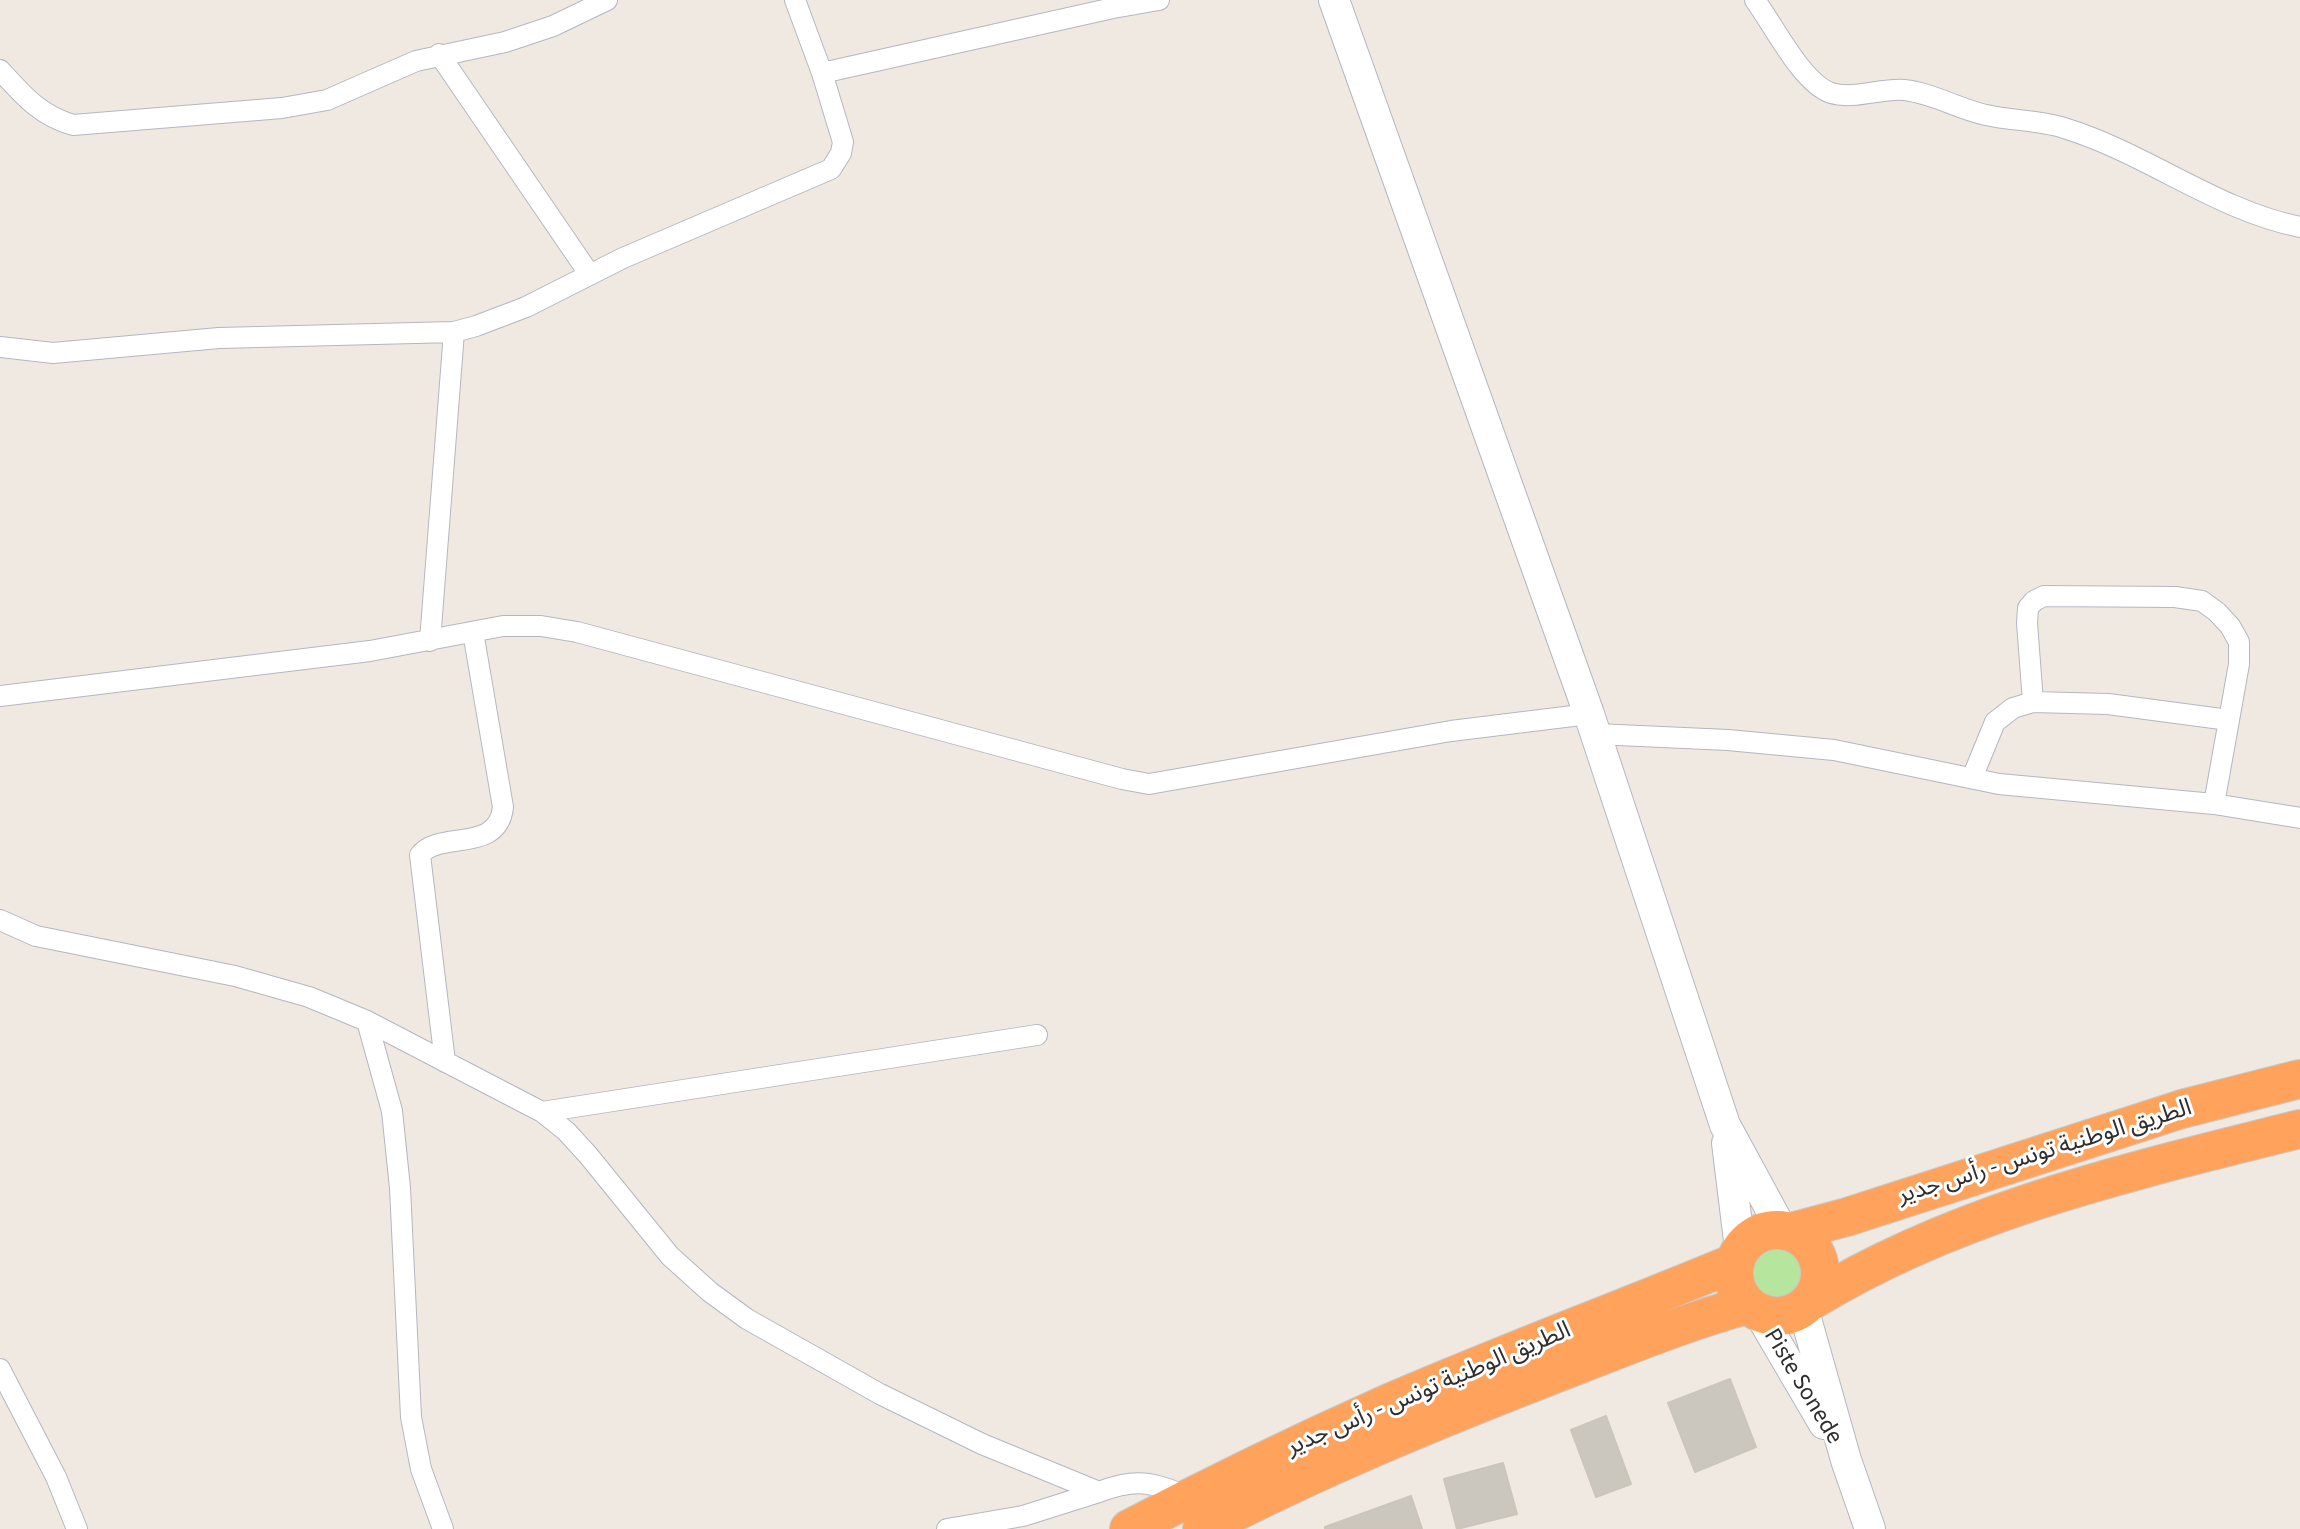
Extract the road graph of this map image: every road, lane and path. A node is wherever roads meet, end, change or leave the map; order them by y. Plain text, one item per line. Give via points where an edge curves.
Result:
1 (607, 0) edge
2 (795, 0) edge
3 (1159, 0) edge
4 (1334, 0) edge
5 (1755, 0) edge
6 (439, 54) junction
7 (0, 70) edge
8 (822, 73) junction
9 (2300, 227) edge
10 (590, 275) junction
11 (454, 332) junction
12 (0, 347) edge
13 (473, 632) junction
14 (430, 641) junction
15 (0, 696) edge
16 (2033, 702) junction
17 (2229, 720) junction
18 (1592, 724) junction
19 (1972, 778) junction
20 (2214, 804) junction
21 (2300, 818) edge
22 (0, 920) edge
23 (367, 1021) junction
24 (1037, 1035) dead end
25 (445, 1062) junction
26 (2300, 1079) edge
27 (542, 1112) junction
28 (1725, 1125) junction
29 (2300, 1129) edge
30 (1787, 1231) junction
31 (1737, 1256) junction
32 (1807, 1305) junction
33 (1753, 1309) junction
34 (0, 1369) edge
35 (1846, 1460) junction
36 (1099, 1492) junction
37 (1196, 1513) edge
38 (77, 1529) edge
39 (443, 1529) edge
40 (947, 1529) edge
41 (1129, 1529) edge
42 (1870, 1529) edge

1 - 6 street via 505,42
2 - 8 street
3 - 8 street
4 - 18 street
5 - 9 street via 1806,76 1831,93 1902,90 1987,115 2064,128 2269,221
6 - 7 street via 327,100 73,125 41,111
6 - 10 street
8 - 10 street via 843,142 831,169
10 - 11 street via 526,307
11 - 12 street via 219,338 53,353
11 - 14 street
13 - 14 street
13 - 18 street via 522,625 577,632 1149,784 1451,731
13 - 25 street via 503,807 501,821 490,832 427,848 420,855
14 - 15 street
16 - 17 street via 2108,704
16 - 17 street via 2027,623 2034,601 2044,596 2175,597 2202,601 2230,626 2239,642
16 - 19 street via 2013,708 1995,722
17 - 20 street
18 - 19 street via 1834,750
18 - 28 street
19 - 20 street
20 - 21 street
22 - 23 street via 36,936 235,976 309,997
23 - 25 street
23 - 39 street via 392,1111 411,1417 421,1469
24 - 27 street
25 - 27 street
26 - 30 highway, الطريق الوطنية تونس - رأس جدير via 2182,1109 1847,1217
27 - 36 street via 588,1155 670,1256 747,1319 969,1438
28 - 30 street
28 - 31 street
29 - 32 highway, الطريق الوطنية تونس - رأس جدير via 2005,1210 1883,1260
30 - 31 highway via 1762,1232
30 - 32 highway via 1804,1238 1819,1261 1818,1289
31 - 33 highway via 1733,1278
31 - 37 highway, الطريق الوطنية تونس - رأس جدير via 1378,1408
32 - 33 highway via 1774,1317
32 - 35 street, Piste Sonede
33 - 35 street, Piste Sonede
33 - 37 highway, الطريق الوطنية تونس - رأس جدير via 1699,1318 1277,1490
34 - 38 street
35 - 42 street, Piste Sonede
36 - 37 street via 1120,1484 1150,1483
36 - 40 street via 1023,1516
37 - 41 highway, الطريق الوطنية تونس - رأس جدير

